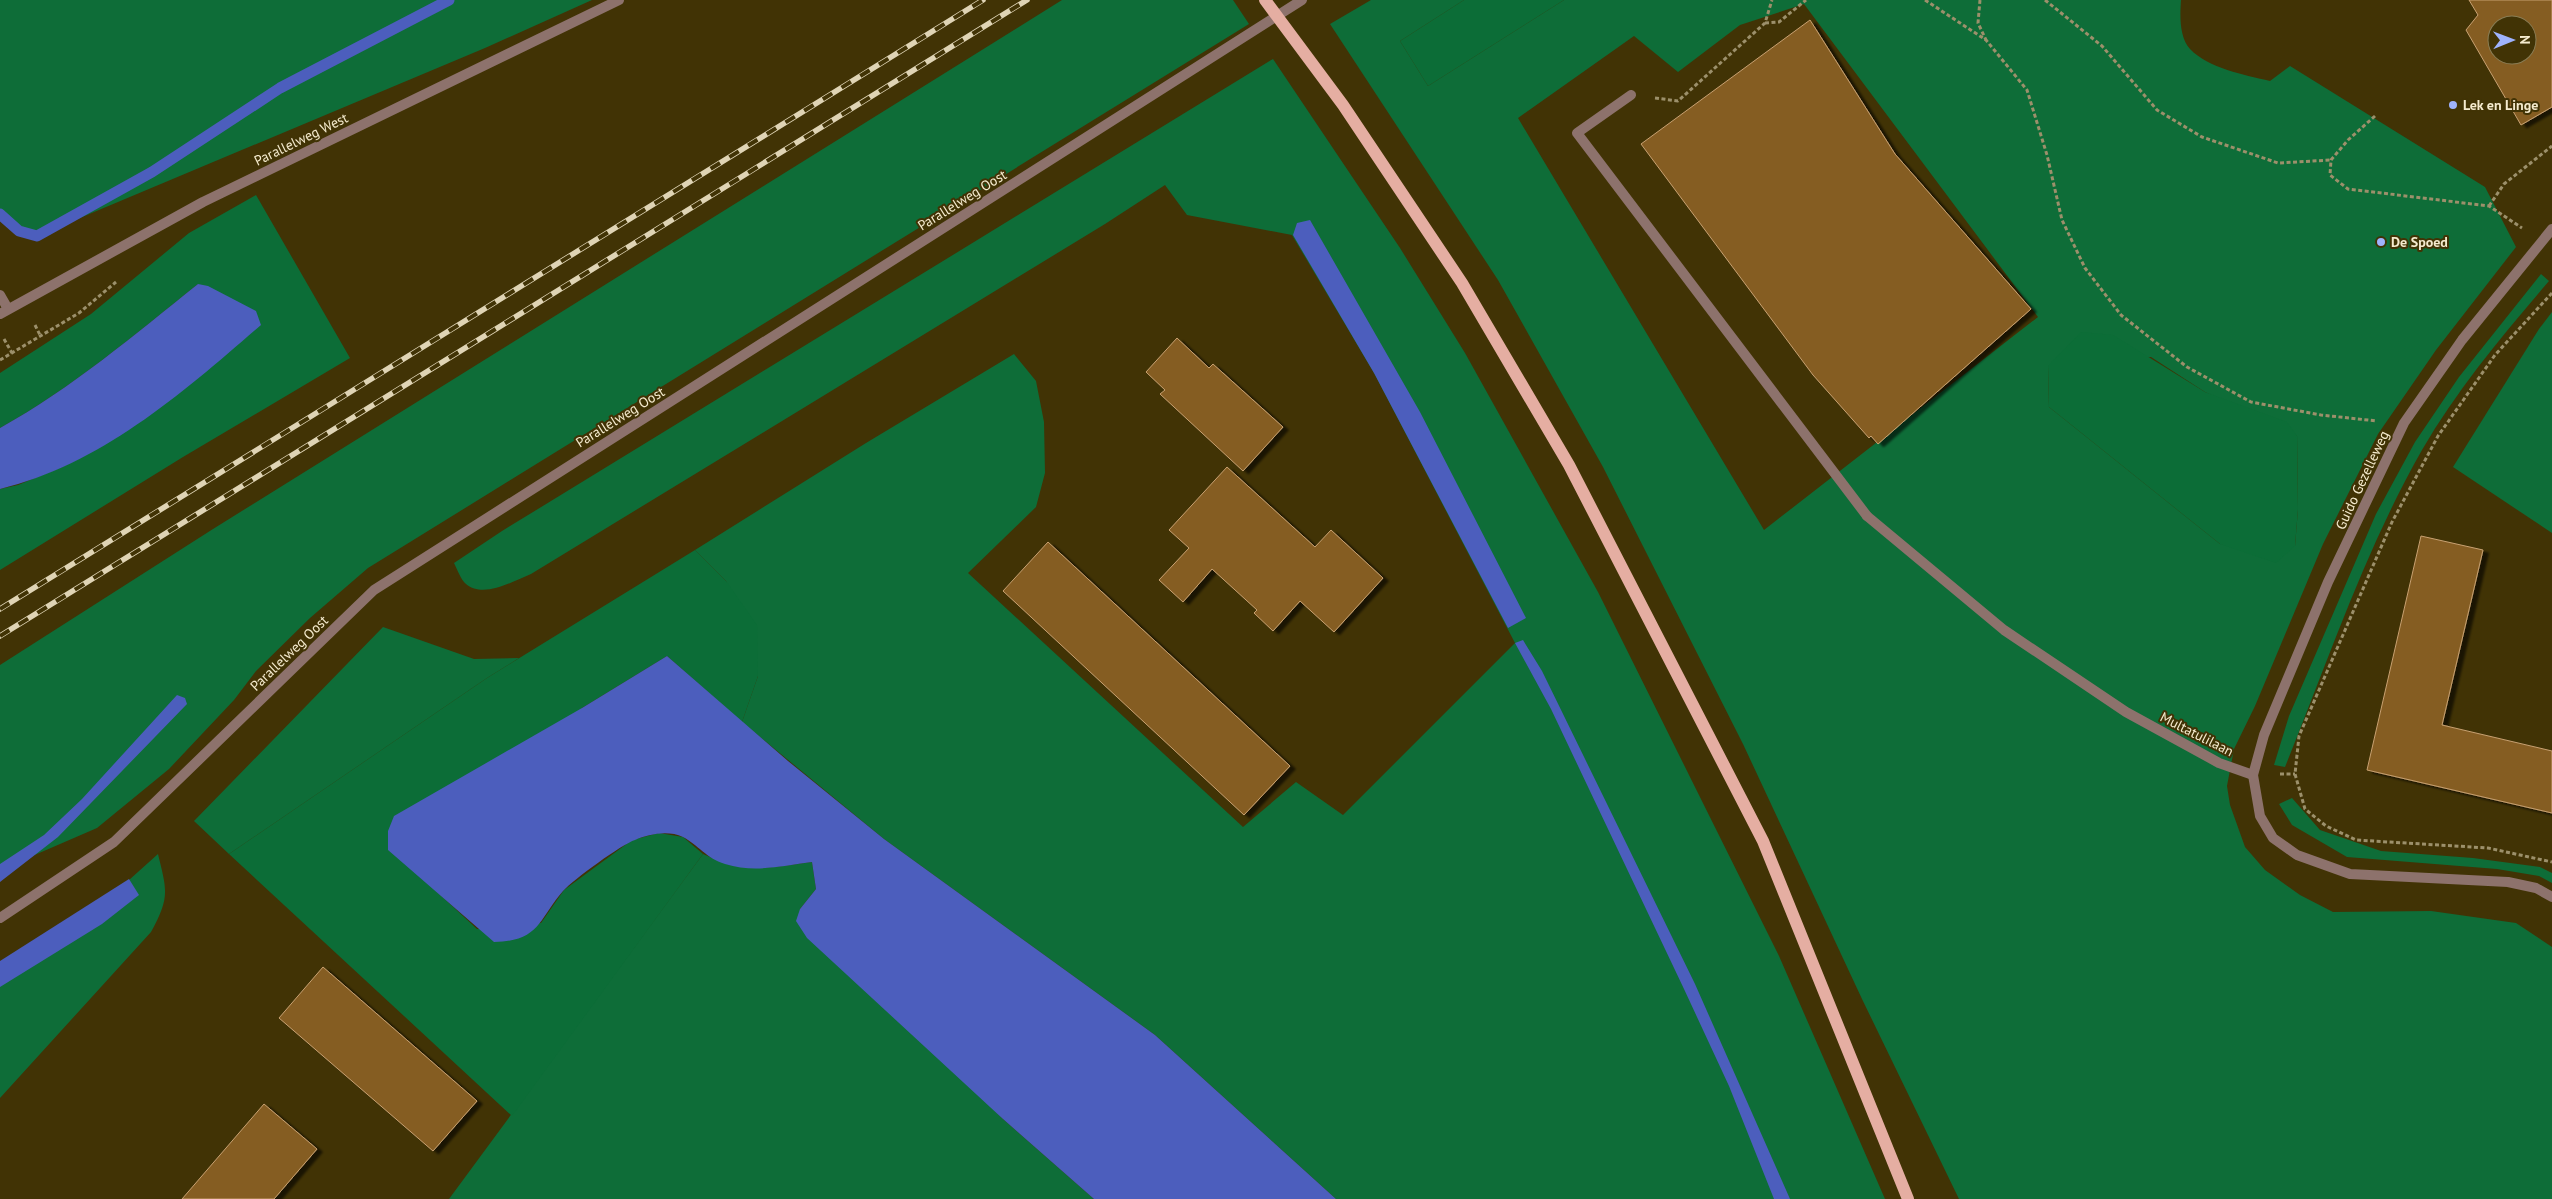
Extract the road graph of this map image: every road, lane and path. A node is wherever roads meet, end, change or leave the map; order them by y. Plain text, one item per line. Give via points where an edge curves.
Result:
1 (619, 0) edge
2 (1264, 0) edge
3 (1302, 0) edge
4 (1772, 0) edge
5 (1806, 0) edge
6 (1925, 0) edge
7 (1980, 0) edge
8 (2045, 0) edge
9 (1765, 23) junction
10 (1986, 40) junction
11 (1631, 95) joint
12 (2375, 116) dead end
13 (2552, 146) edge
14 (2331, 160) junction
15 (2489, 206) junction
16 (2552, 229) edge
17 (2542, 241) junction
18 (2552, 293) edge
19 (0, 295) edge
20 (4, 312) edge
21 (0, 332) edge
22 (40, 335) dead end
23 (12, 353) junction
24 (0, 360) edge
25 (2404, 423) junction
26 (2254, 775) junction
27 (2552, 862) edge
28 (2552, 897) edge
29 (0, 918) edge
30 (1908, 1199) edge

1 - 20 street, Parallelweg West via 203,202
2 - 30 main road via 1343,105 1462,283 1569,465 1763,841
3 - 29 street, Parallelweg Oost via 374,590 114,842
4 - 9 path
5 - 9 path via 1779,22
6 - 10 path
7 - 10 path via 1978,23
8 - 14 path via 2102,46 2157,110 2202,137 2278,163
9 - 11 path via 1678,101
10 - 25 path via 2027,90 2062,220 2085,268 2121,315 2187,366 2251,402 2321,415
11 - 26 street, Multatulilaan via 1577,133 1867,516 2004,630 2126,712 2219,763
12 - 14 path
13 - 15 path via 2504,184
14 - 15 path via 2330,175 2348,189
15 - 17 path
16 - 17 street, Guido Gezelleweg
17 - 25 street, Guido Gezelleweg via 2462,340
18 - 27 path via 2495,355 2433,444 2392,522 2299,736 2295,774 2305,809 2326,826 2356,840 2488,848
19 - 20 street
21 - 23 path
22 - 23 path
23 - 24 path
25 - 26 street, Guido Gezelleweg via 2328,582 2264,735
26 - 28 street via 2260,816 2273,838 2297,856 2350,874 2508,882 2536,888

